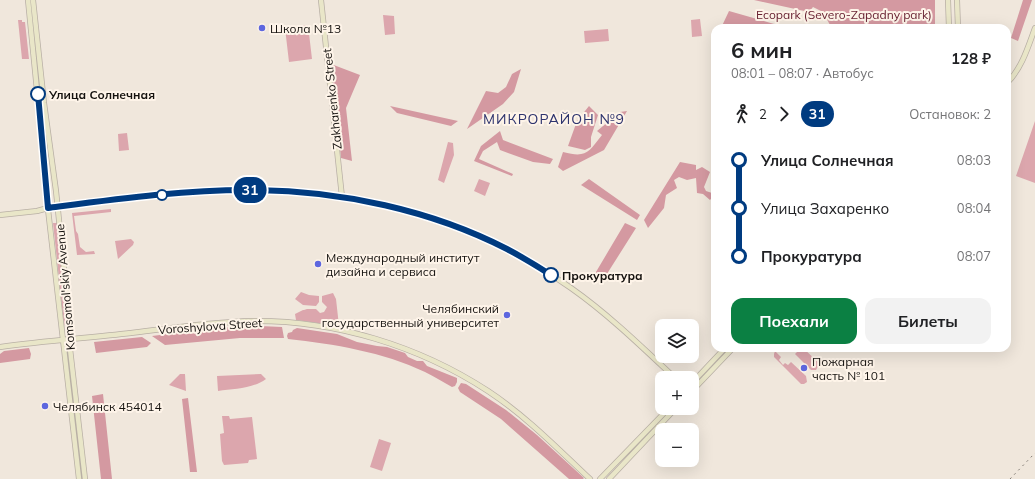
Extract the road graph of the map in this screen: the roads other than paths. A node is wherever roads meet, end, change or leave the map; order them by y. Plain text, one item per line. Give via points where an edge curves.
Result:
1 (28, 0) edge
2 (33, 0) edge
3 (321, 0) edge
4 (948, 0) edge
5 (957, 0) edge
6 (949, 24) edge
7 (958, 24) edge
8 (1035, 28) edge
9 (32, 43) junction
10 (39, 51) junction
11 (35, 67) junction
12 (40, 67) junction
13 (1011, 79) edge
14 (40, 121) junction
15 (49, 132) junction
16 (342, 197) junction
17 (58, 207) junction
18 (48, 208) junction
19 (0, 215) edge
20 (63, 340) junction
21 (69, 340) junction
22 (0, 347) edge
23 (721, 352) edge
24 (729, 352) edge
25 (667, 371) edge
26 (699, 376) edge
27 (699, 384) edge
28 (70, 399) junction
29 (662, 415) edge
30 (669, 415) edge
31 (78, 418) junction
32 (79, 479) edge
33 (85, 479) edge
34 (590, 479) edge
35 (600, 479) edge
36 (608, 479) edge

1 - 9 street, Komsomol'skiy Avenue
2 - 10 street, Komsomol'skiy Avenue
3 - 16 street, Zakharenko Street
4 - 6 street
5 - 7 street
8 - 13 street via 1021,65
9 - 10 street via 36,54
9 - 11 street, Komsomol'skiy Avenue
10 - 12 street, Komsomol'skiy Avenue
11 - 12 street
11 - 14 street, Komsomol'skiy Avenue
12 - 15 street, Komsomol'skiy Avenue
14 - 15 street via 44,120
14 - 18 street, Komsomol'skiy Avenue
15 - 17 street, Komsomol'skiy Avenue
16 - 17 street via 294,192 207,191
16 - 25 street via 427,216 507,249 582,296
17 - 18 street
17 - 21 street, Komsomol'skiy Avenue via 70,327
18 - 19 street
18 - 20 street, Komsomol'skiy Avenue
20 - 21 street, Voroshylova Street
20 - 22 street, Voroshylova Street
20 - 28 street, Komsomol'skiy Avenue
21 - 31 street, Komsomol'skiy Avenue
21 - 34 street, Voroshylova Street via 204,324 253,321 308,325 368,337 432,360 490,392 539,430
23 - 26 street
24 - 27 street
28 - 31 street via 74,419 76,421
28 - 32 street, Komsomol'skiy Avenue
29 - 35 street
30 - 36 street
31 - 33 street, Komsomol'skiy Avenue

